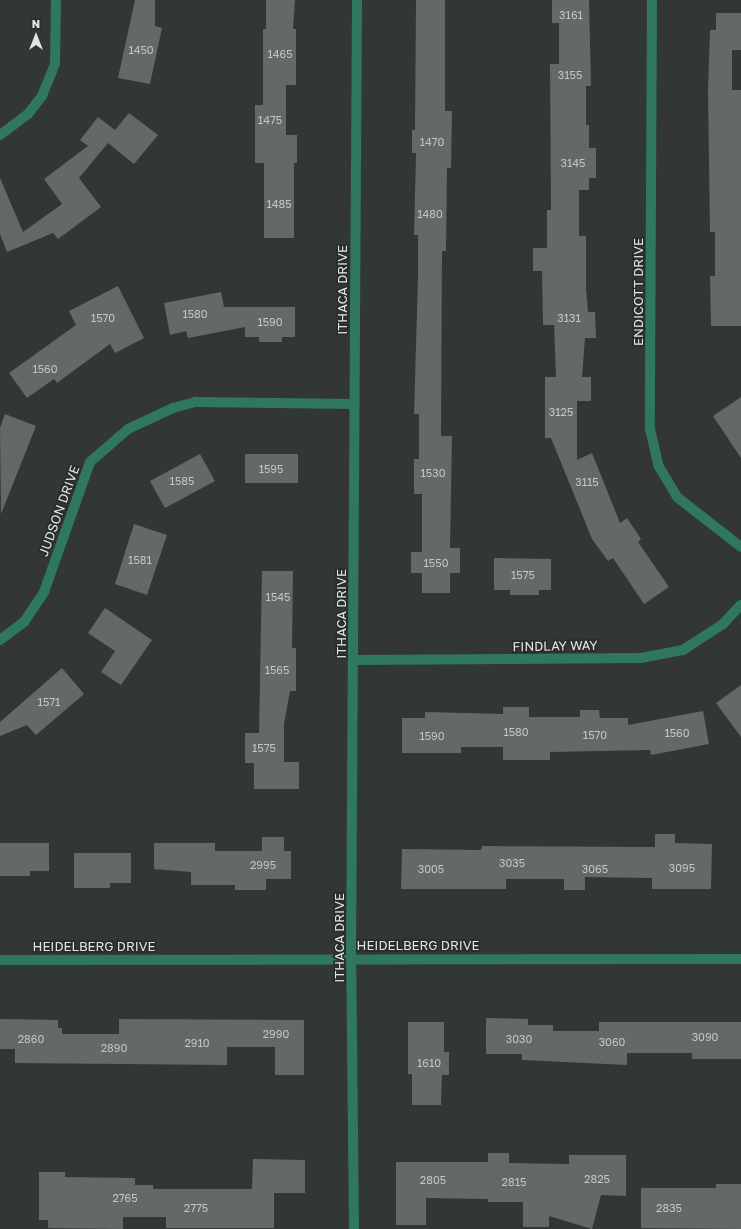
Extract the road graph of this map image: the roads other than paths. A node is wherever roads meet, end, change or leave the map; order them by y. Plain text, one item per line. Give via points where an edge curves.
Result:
1 (56, 0) edge
2 (357, 0) edge
3 (652, 0) edge
4 (0, 136) edge
5 (354, 404) junction
6 (741, 547) edge
7 (741, 605) edge
8 (0, 640) edge
9 (354, 660) junction
10 (351, 959) junction
11 (741, 959) edge
12 (0, 960) edge
13 (354, 1229) edge

1 - 4 street via 55,63 42,96 28,114
2 - 5 street, ITHACA DRIVE
3 - 6 street, ENDICOTT DRIVE via 650,429 658,466 677,497
5 - 8 street, JUDSON DRIVE via 196,402 173,408 128,429 90,462 44,592 24,622
5 - 9 street, ITHACA DRIVE
7 - 9 street, FINDLAY WAY via 723,624 683,650 640,658
9 - 10 street, ITHACA DRIVE
10 - 11 street, HEIDELBERG DRIVE
10 - 12 street, HEIDELBERG DRIVE
10 - 13 street, ITHACA DRIVE

